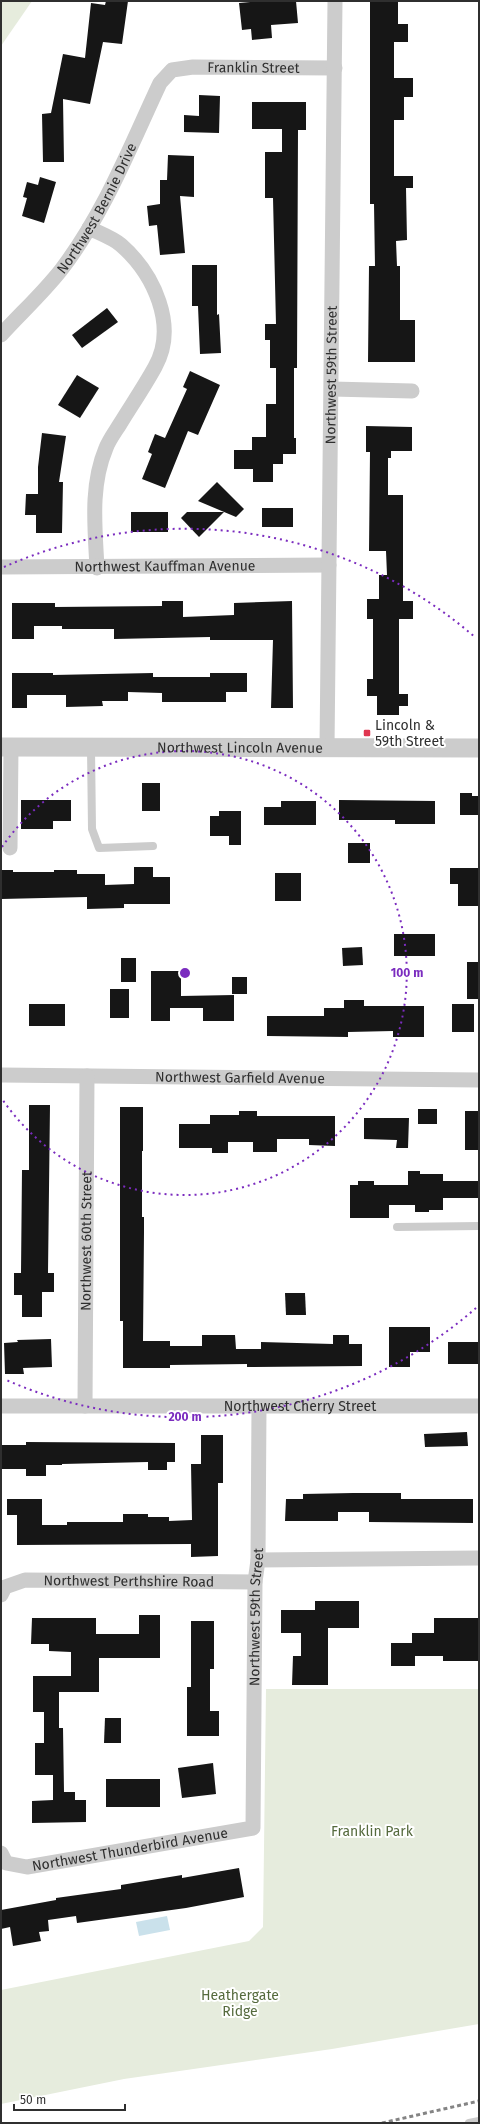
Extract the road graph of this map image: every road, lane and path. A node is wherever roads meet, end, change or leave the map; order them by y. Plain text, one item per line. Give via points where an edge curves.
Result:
1 (335, 1) edge
2 (336, 68) junction
3 (172, 70) joint
4 (89, 228) junction
5 (1, 335) edge
6 (332, 389) junction
7 (412, 390) dead end
8 (329, 565) junction
9 (1, 567) edge
10 (97, 568) junction
11 (6, 747) edge
12 (91, 748) junction
13 (327, 748) junction
14 (479, 748) edge
15 (153, 846) dead end
16 (10, 848) dead end
17 (1, 1075) edge
18 (87, 1076) junction
19 (479, 1080) edge
20 (479, 1226) edge
21 (397, 1227) dead end
22 (1, 1406) edge
23 (85, 1406) junction
24 (479, 1406) edge
25 (259, 1407) junction
26 (479, 1558) edge
27 (258, 1560) junction
28 (255, 1582) junction
29 (3, 1591) edge
30 (253, 1828) joint
31 (4, 1858) edge
32 (479, 2121) edge
33 (469, 2123) edge

1 - 2 street, Northwest 59th Street
2 - 3 street, Franklin Street via 193,67
2 - 6 street, Northwest 59th Street
3 - 4 street, Northwest Bernie Drive via 160,83 106,200
4 - 5 street, Northwest Bernie Drive via 61,270
4 - 10 street via 120,244 144,272 158,298 165,327 163,346 156,366 106,447 96,480 94,508
6 - 7 street
6 - 8 street, Northwest 59th Street
8 - 10 street, Northwest Kauffman Avenue
8 - 13 street, Northwest 59th Street
9 - 10 street, Northwest Kauffman Avenue
11 - 12 street, Northwest Lincoln Avenue
11 - 16 street
12 - 13 street, Northwest Lincoln Avenue
12 - 15 lane via 92,829 99,848
13 - 14 street, Northwest Lincoln Avenue
17 - 18 street, Northwest Garfield Avenue
18 - 19 street, Northwest Garfield Avenue
18 - 23 street, Northwest 60th Street
20 - 21 lane
22 - 23 street, Northwest Cherry Street
23 - 25 street, Northwest Cherry Street
24 - 25 street, Northwest Cherry Street
25 - 27 street, Northwest 59th Street
26 - 27 street
27 - 28 street, Northwest 59th Street
28 - 29 street, Northwest Perthshire Road via 25,1580
28 - 30 street, Northwest 59th Street
30 - 31 street, Northwest Thunderbird Avenue via 27,1867
32 - 33 lane

